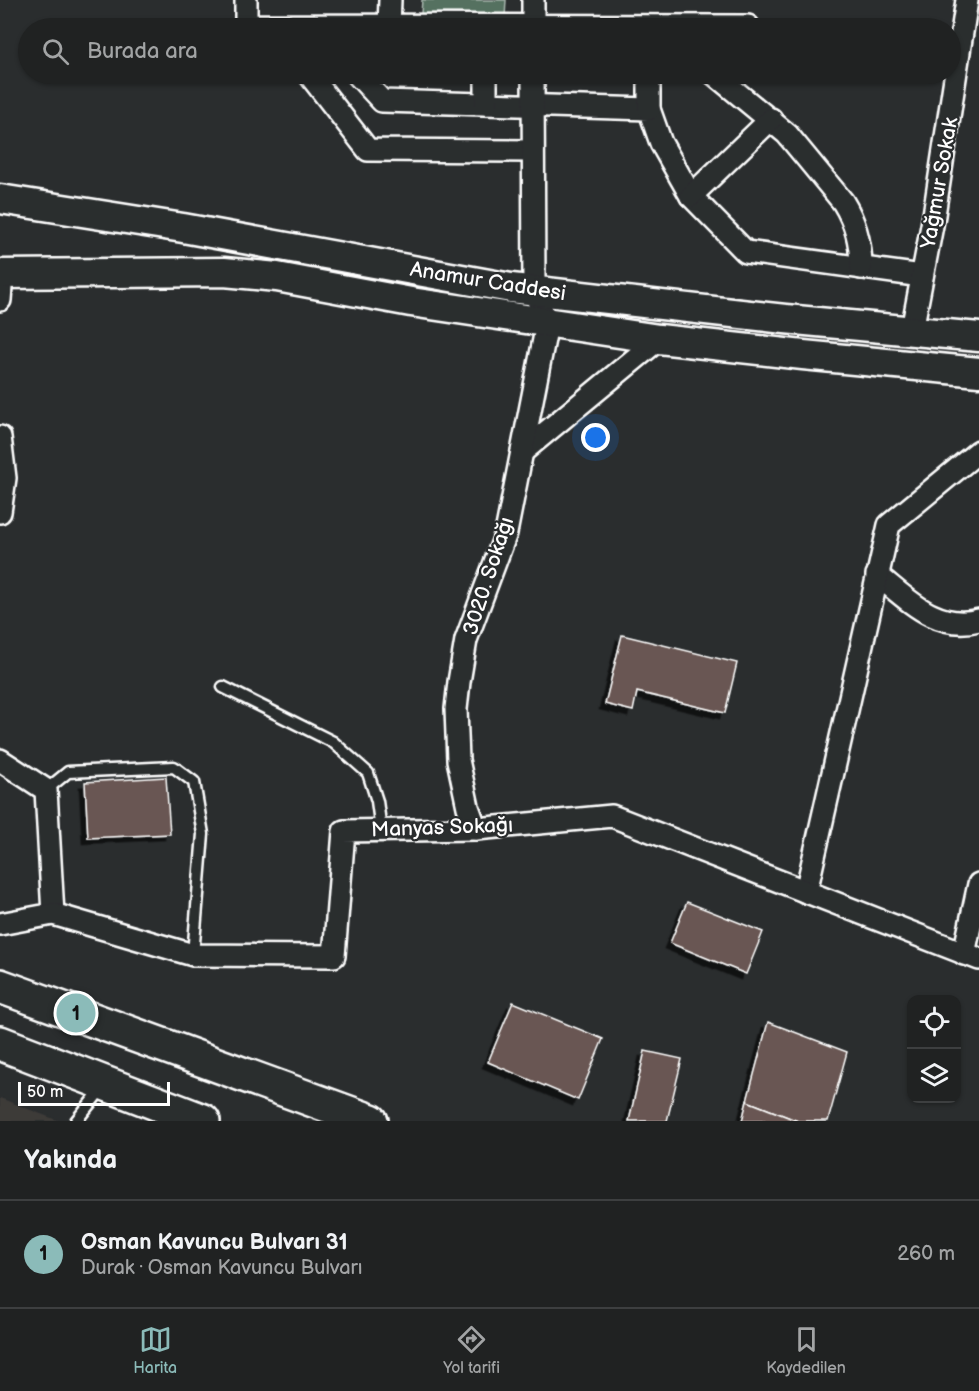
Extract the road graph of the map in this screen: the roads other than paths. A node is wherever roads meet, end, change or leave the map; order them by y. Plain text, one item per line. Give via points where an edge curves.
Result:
1 (246, 0) edge
2 (390, 0) edge
3 (533, 0) edge
4 (967, 0) edge
5 (246, 18) edge
6 (390, 18) edge
7 (533, 18) edge
8 (961, 43) edge
9 (317, 84) edge
10 (366, 84) edge
11 (486, 84) edge
12 (533, 84) edge
13 (649, 84) edge
14 (727, 84) edge
15 (955, 84) edge
16 (486, 104) junction
17 (533, 105) junction
18 (648, 109) junction
19 (771, 119) junction
20 (533, 151) junction
21 (691, 196) junction
22 (0, 199) edge
23 (861, 268) junction
24 (922, 276) junction
25 (1, 283) edge
26 (534, 290) junction
27 (547, 324) junction
28 (912, 330) junction
29 (979, 337) edge
30 (658, 339) junction
31 (979, 372) edge
32 (0, 436) edge
33 (979, 451) edge
34 (522, 452) junction
35 (0, 512) edge
36 (878, 575) junction
37 (979, 620) edge
38 (223, 687) dead end
39 (0, 759) edge
40 (46, 790) junction
41 (476, 829) junction
42 (381, 830) junction
43 (979, 884) edge
44 (806, 892) junction
45 (53, 914) junction
46 (0, 924) edge
47 (193, 955) junction
48 (972, 956) edge
49 (0, 986) edge
50 (0, 1043) edge
51 (106, 1083) junction
52 (76, 1121) edge
53 (203, 1121) edge
54 (371, 1121) edge

1 - 5 street
2 - 6 street
3 - 7 street
4 - 8 street, Yağmur Sokak
9 - 20 street via 368,150
10 - 16 street via 382,102
11 - 16 street
12 - 17 street
13 - 18 street
14 - 19 street
15 - 24 street, Yağmur Sokak
16 - 17 street
17 - 18 street
17 - 20 street
18 - 21 street via 661,143
19 - 21 street
19 - 23 street via 849,213 858,236
20 - 26 street
21 - 23 street via 746,252
22 - 26 street, Anamur Caddesi
23 - 24 street
24 - 28 street, Yağmur Sokak
25 - 27 street, Anamur Caddesi via 224,272
26 - 27 street
26 - 28 street, Anamur Caddesi
27 - 30 street, Anamur Caddesi
27 - 34 street, 3020. Sokağı
28 - 29 street, Anamur Caddesi
30 - 31 street, Anamur Caddesi
30 - 34 street
32 - 35 street via 5,478
33 - 36 street via 888,525
34 - 41 street, 3020. Sokağı via 506,533 466,640 459,682 458,760
36 - 37 street via 933,617 956,623
36 - 44 street
38 - 42 lane via 333,742 368,773
39 - 40 street
40 - 45 street
40 - 47 lane via 68,772 174,767 194,782 203,834
41 - 42 street, Manyas Sokağı
41 - 44 street, Manyas Sokağı via 612,816
42 - 47 street, Manyas Sokağı via 344,831 334,956
43 - 48 street
44 - 48 street, Manyas Sokağı
45 - 46 street, Manyas Sokağı
45 - 47 street, Manyas Sokağı
49 - 54 highway
50 - 51 highway
51 - 52 lane
51 - 53 highway

